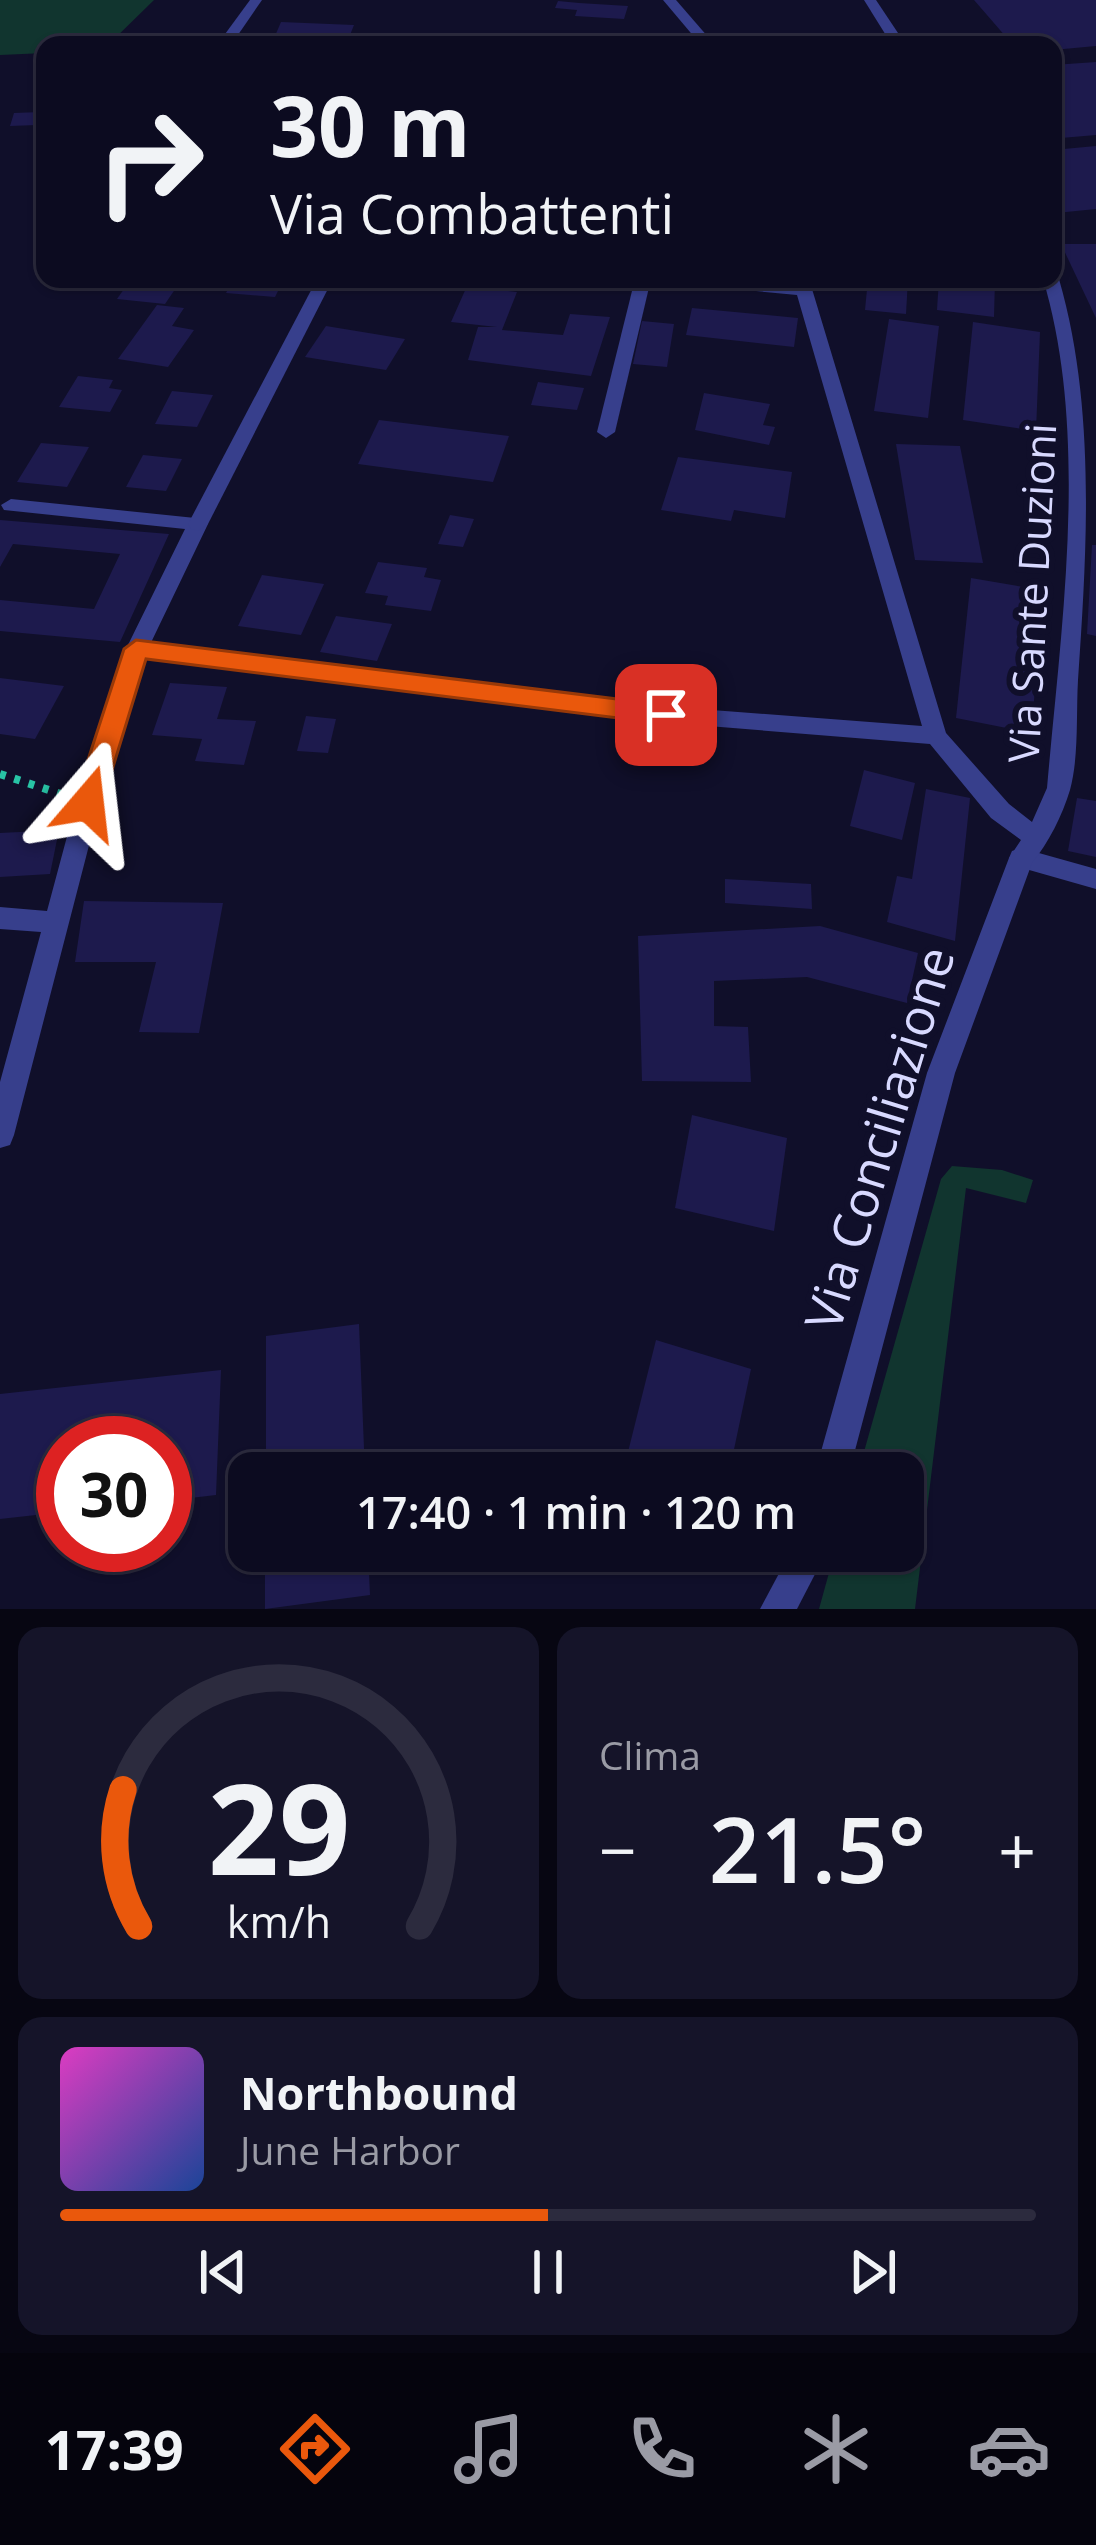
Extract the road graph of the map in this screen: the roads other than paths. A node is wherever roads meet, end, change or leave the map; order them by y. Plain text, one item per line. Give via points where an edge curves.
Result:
1 (256, 0) edge
2 (669, 0) edge
3 (870, 0) edge
4 (230, 36) edge
5 (700, 36) edge
6 (893, 36) edge
7 (321, 288) edge
8 (641, 288) edge
9 (803, 288) edge
10 (1056, 288) edge
11 (607, 432) dead end
12 (11, 505) dead end
13 (198, 524) junction
14 (136, 649) junction
15 (936, 736) junction
16 (1029, 849) junction
17 (1096, 878) edge
18 (0, 918) edge
19 (56, 923) junction
20 (0, 1135) edge
21 (838, 1452) edge
22 (798, 1572) edge
23 (778, 1609) edge

1 - 4 street
2 - 5 street
3 - 6 street
7 - 13 street
8 - 11 street
9 - 15 street
10 - 16 street, Via Sante Duzioni via 1085,432 1059,788
12 - 13 street
13 - 14 street
14 - 15 street via 621,711
14 - 19 street
15 - 16 street
16 - 17 street
16 - 21 street, Via Conciliazione via 940,1073
18 - 19 street
19 - 20 street
22 - 23 street

